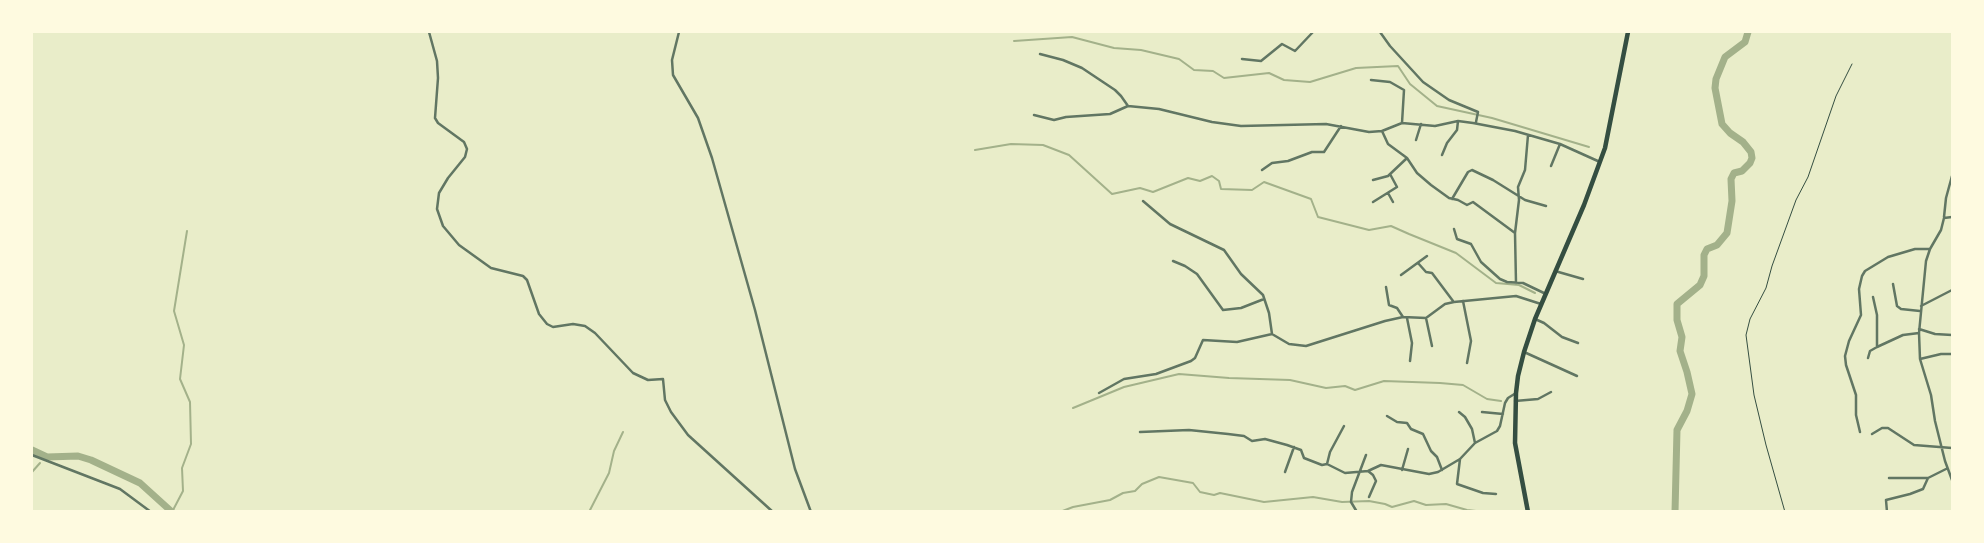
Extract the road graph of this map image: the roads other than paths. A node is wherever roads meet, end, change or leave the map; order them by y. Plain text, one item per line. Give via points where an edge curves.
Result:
1 (429, 32) edge
2 (679, 32) edge
3 (1313, 32) edge
4 (1380, 32) edge
5 (1628, 32) edge
6 (1040, 54) dead end
7 (1242, 59) dead end
8 (1371, 80) dead end
9 (1128, 106) junction
10 (1034, 116) dead end
11 (1458, 121) junction
12 (1402, 123) junction
13 (1476, 123) junction
14 (1421, 124) junction
15 (1341, 126) junction
16 (1382, 131) junction
17 (1528, 135) junction
18 (1416, 140) dead end
19 (1560, 144) junction
20 (1443, 155) dead end
21 (1407, 158) junction
22 (1600, 162) junction
23 (1551, 166) dead end
24 (1262, 170) dead end
25 (1390, 174) junction
26 (1952, 176) edge
27 (1373, 180) dead end
28 (1388, 193) junction
29 (1518, 195) junction
30 (1452, 198) junction
31 (1143, 201) dead end
32 (1373, 202) dead end
33 (1393, 202) dead end
34 (1546, 206) dead end
35 (1952, 217) edge
36 (1944, 218) junction
37 (1454, 229) dead end
38 (1515, 233) junction
39 (1930, 248) junction
40 (1427, 256) dead end
41 (1173, 261) dead end
42 (1418, 264) junction
43 (1555, 271) junction
44 (1401, 275) dead end
45 (1583, 279) dead end
46 (1516, 283) junction
47 (1893, 284) dead end
48 (1386, 287) dead end
49 (1952, 290) edge
50 (1546, 294) junction
51 (1873, 297) dead end
52 (1264, 299) junction
53 (1463, 301) junction
54 (1454, 302) junction
55 (1541, 304) junction
56 (1921, 309) junction
57 (1405, 317) junction
58 (1426, 318) junction
59 (1535, 319) junction
60 (1919, 331) junction
61 (1272, 334) junction
62 (1952, 335) edge
63 (1578, 342) dead end
64 (1432, 346) dead end
65 (1877, 347) junction
66 (1524, 352) junction
67 (1952, 354) edge
68 (1868, 358) dead end
69 (1920, 359) junction
70 (1410, 362) dead end
71 (1467, 363) dead end
72 (1577, 376) dead end
73 (1551, 392) dead end
74 (1099, 393) dead end
75 (1516, 393) junction
76 (1515, 401) junction
77 (1458, 412) dead end
78 (1482, 412) dead end
79 (1503, 414) junction
80 (1387, 416) dead end
81 (1344, 426) dead end
82 (1140, 432) dead end
83 (1860, 432) dead end
84 (1872, 434) dead end
85 (1475, 443) junction
86 (1294, 447) junction
87 (1942, 448) junction
88 (1952, 448) edge
89 (1408, 449) dead end
90 (32, 455) edge
91 (1366, 455) dead end
92 (1460, 459) junction
93 (1327, 464) junction
94 (1947, 469) junction
95 (1402, 470) junction
96 (1442, 470) junction
97 (1368, 471) junction
98 (1285, 472) dead end
99 (1360, 472) junction
100 (1889, 478) dead end
101 (1927, 478) junction
102 (1952, 480) edge
103 (1496, 494) dead end
104 (1369, 497) dead end
105 (151, 512) edge
106 (773, 512) edge
107 (810, 512) edge
108 (1357, 512) edge
109 (1528, 512) edge
110 (1887, 512) edge

1 - 106 street via 438,69 435,118 464,142 467,150 439,193 443,226 459,245 491,268 523,276 547,324 585,327 632,373 648,380 663,379 665,400 688,435
2 - 107 street via 673,75 698,118 712,158
3 - 7 street via 1295,51 1282,44 1261,61
4 - 13 street via 1423,82 1478,112
5 - 22 highway
6 - 9 street via 1082,68 1115,90
8 - 12 street via 1390,82 1404,90
9 - 10 street via 1110,114 1054,120
9 - 15 street via 1241,126
11 - 13 street
11 - 14 street
11 - 20 street
12 - 14 street
12 - 16 street
13 - 17 street
14 - 18 street
15 - 16 street
15 - 24 street via 1324,152 1272,163
16 - 21 street via 1388,144
17 - 19 street
17 - 29 street
19 - 22 street
19 - 23 street
21 - 25 street
21 - 30 street via 1417,173
22 - 43 highway
25 - 27 street
25 - 28 street via 1398,185
26 - 36 street
28 - 32 street
28 - 33 street
29 - 30 street via 1472,170
29 - 34 street
29 - 38 street
30 - 38 street via 1467,205 1473,202
31 - 52 street via 1170,224 1222,247
35 - 36 street
36 - 39 street
37 - 46 street via 1457,239 1472,246 1483,264 1503,281
38 - 46 street
39 - 56 street
39 - 83 street via 1888,257 1862,276 1861,315 1846,351
40 - 42 street
41 - 52 street via 1196,274 1223,310
42 - 44 street
42 - 54 street via 1432,273
43 - 45 street
43 - 50 highway
46 - 50 street
47 - 56 street via 1897,306
48 - 57 street via 1389,304
49 - 56 street
50 - 55 highway
51 - 65 street
52 - 61 street
53 - 54 street
53 - 55 street via 1516,296
53 - 71 street via 1471,341
54 - 58 street
55 - 59 highway
56 - 60 street
57 - 58 street
57 - 61 street via 1306,346 1289,344
57 - 70 street via 1412,345
58 - 64 street
59 - 63 street
59 - 66 highway
60 - 62 street
60 - 65 street
60 - 69 street
61 - 74 street via 1237,342 1203,340 1191,361 1124,379
65 - 68 street
66 - 72 street
66 - 75 highway
67 - 69 street
69 - 87 street
73 - 76 street via 1538,399
75 - 76 highway
75 - 79 street via 1508,398
76 - 109 highway via 1517,456
77 - 85 street via 1472,429
78 - 79 street
79 - 85 street via 1497,431
80 - 96 street via 1423,434
81 - 93 street
82 - 86 street via 1216,432
84 - 87 street via 1888,428 1914,445
85 - 92 street
86 - 93 street via 1304,458
86 - 98 street
87 - 88 street
87 - 94 street
89 - 95 street
90 - 105 street via 120,489
91 - 99 street
92 - 96 street
92 - 103 street via 1457,484
93 - 99 street via 1345,473
94 - 101 street
94 - 102 street
95 - 96 street via 1429,474
95 - 97 street via 1381,465
97 - 99 street
97 - 104 street via 1377,481
99 - 108 street via 1351,502
100 - 101 street
101 - 110 street via 1923,489 1886,500

